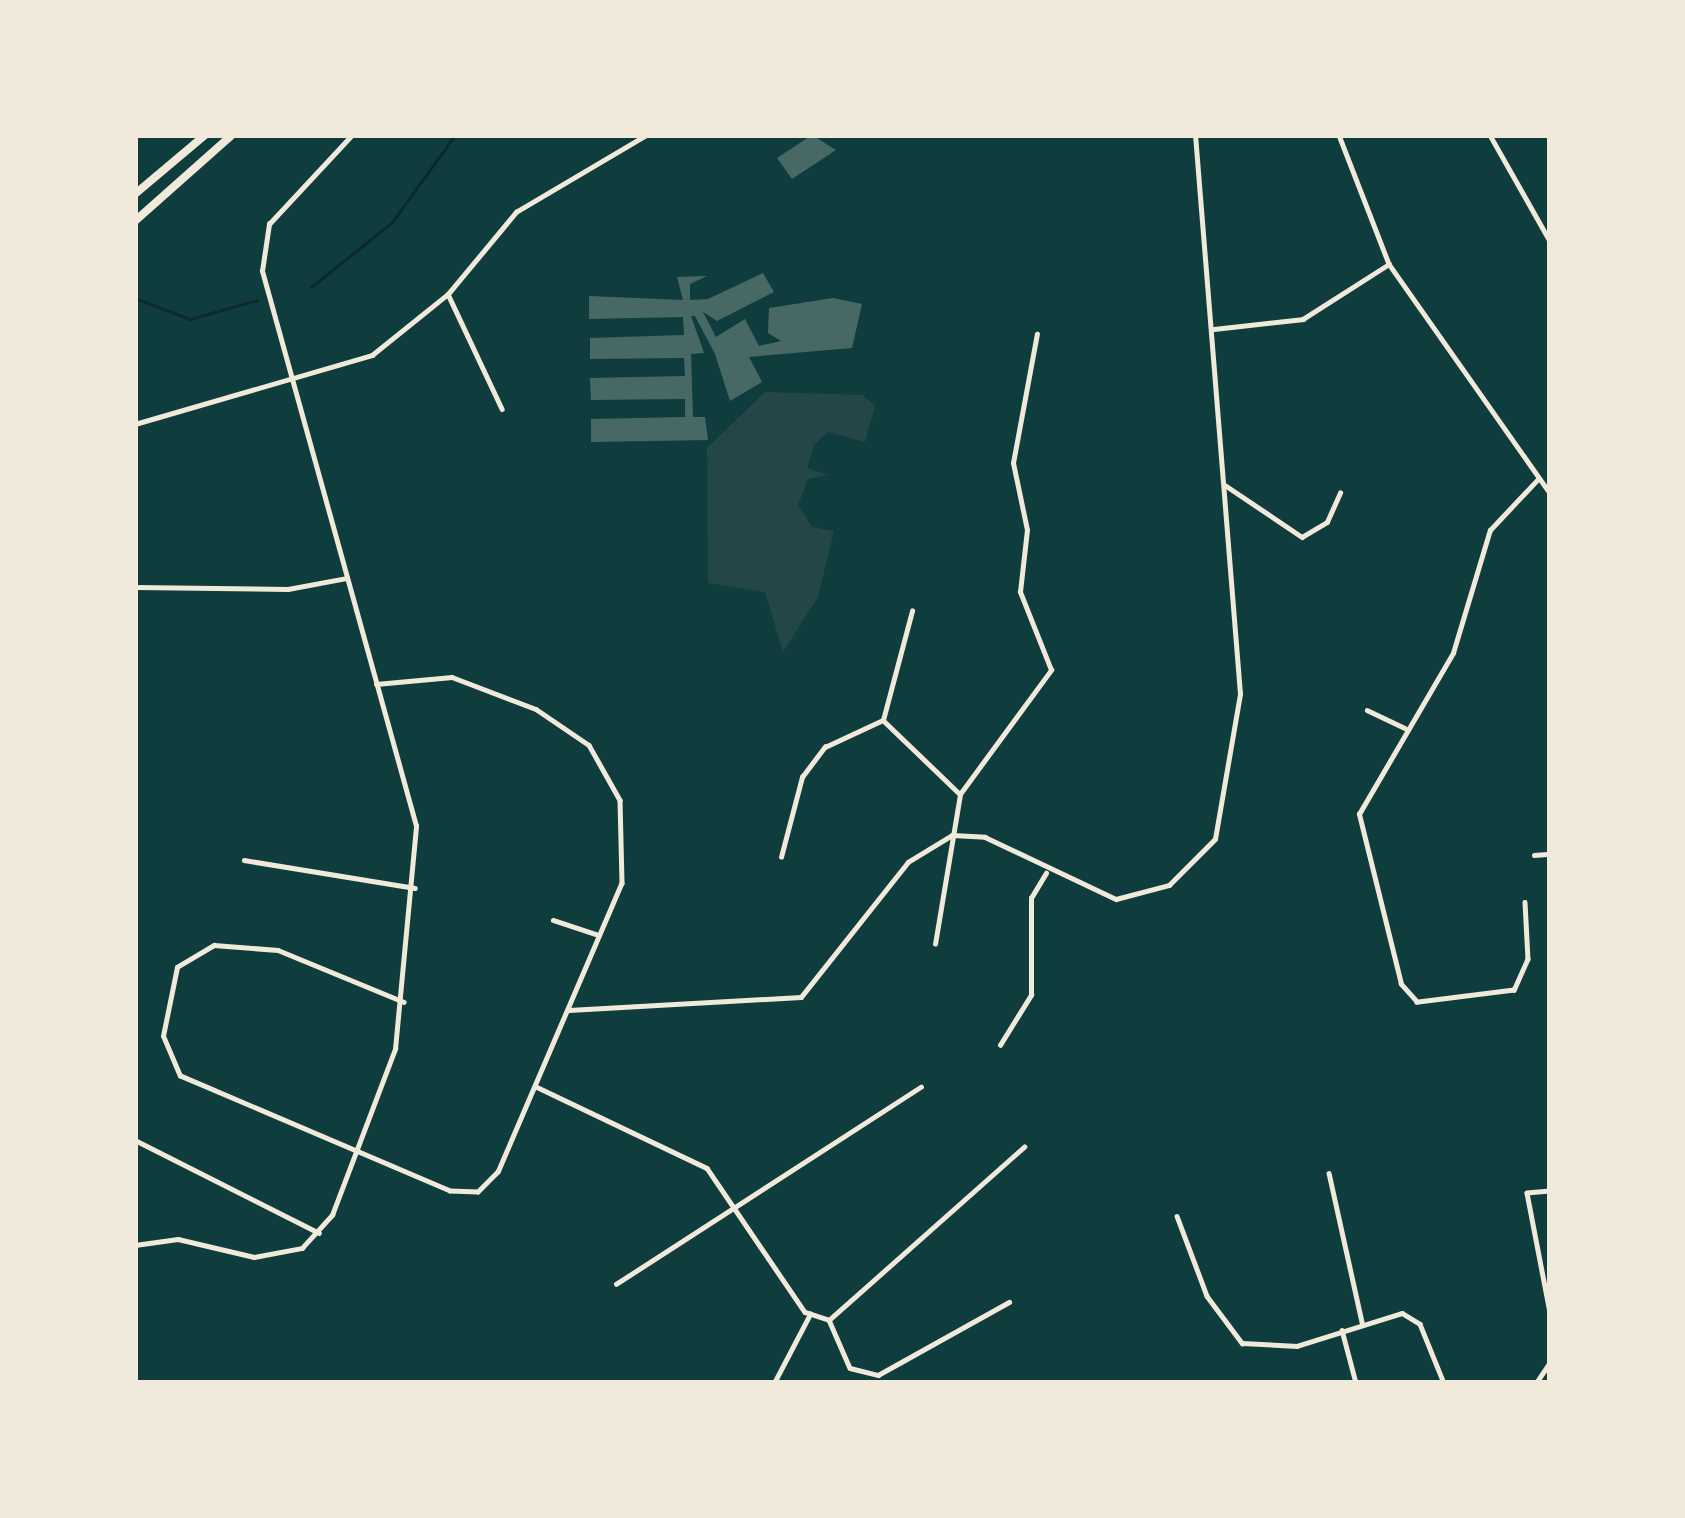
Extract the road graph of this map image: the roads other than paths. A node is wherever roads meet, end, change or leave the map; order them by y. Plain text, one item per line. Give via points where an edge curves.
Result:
1 (205, 135) edge
2 (232, 135) edge
3 (352, 135) edge
4 (646, 135) edge
5 (1196, 135) edge
6 (1339, 135) edge
7 (1490, 135) edge
8 (135, 194) edge
9 (135, 221) edge
10 (1550, 241) edge
11 (1389, 264) junction
12 (448, 294) junction
13 (1211, 329) junction
14 (1036, 334) dead end
15 (291, 382) junction
16 (502, 409) dead end
17 (135, 424) edge
18 (1538, 479) junction
19 (1225, 484) junction
20 (1340, 493) dead end
21 (1550, 493) edge
22 (347, 578) junction
23 (135, 587) edge
24 (912, 610) dead end
25 (376, 684) junction
26 (1366, 710) dead end
27 (883, 720) junction
28 (1406, 728) junction
29 (960, 794) junction
30 (952, 835) junction
31 (1550, 854) edge
32 (1534, 855) dead end
33 (782, 856) dead end
34 (244, 860) dead end
35 (1047, 872) junction
36 (415, 888) junction
37 (1525, 902) dead end
38 (553, 920) dead end
39 (599, 935) junction
40 (935, 944) dead end
41 (404, 1002) junction
42 (569, 1010) junction
43 (1000, 1046) dead end
44 (537, 1087) junction
45 (921, 1088) dead end
46 (135, 1140) edge
47 (1024, 1147) dead end
48 (361, 1152) junction
49 (1329, 1173) dead end
50 (1550, 1191) edge
51 (739, 1210) junction
52 (1177, 1216) dead end
53 (320, 1233) junction
54 (135, 1245) edge
55 (616, 1283) dead end
56 (1009, 1302) dead end
57 (1550, 1312) edge
58 (810, 1314) junction
59 (829, 1320) junction
60 (1362, 1322) junction
61 (1342, 1330) junction
62 (1550, 1362) edge
63 (774, 1383) edge
64 (1356, 1383) edge
65 (1444, 1383) edge
66 (1536, 1383) edge

1 - 8 main road
2 - 9 main road
3 - 15 street via 263,240
4 - 12 street via 517,212
5 - 13 street
6 - 11 street
7 - 10 street
11 - 13 street via 1303,319
11 - 18 street
12 - 15 street via 372,355
12 - 16 street
13 - 19 street
14 - 29 street via 1013,463 1027,530 1020,592 1051,670
15 - 17 street
15 - 22 street
18 - 21 street
18 - 28 street via 1490,530 1453,653
19 - 20 street via 1302,537 1327,522
19 - 35 street via 1240,694 1215,838 1169,885 1116,899
22 - 23 street via 288,589
22 - 25 street
24 - 27 street
25 - 36 street via 416,826
25 - 39 street via 477,683 590,745 627,839
26 - 28 street
27 - 29 street
27 - 33 street via 825,747 802,777
28 - 37 street via 1359,814 1407,996 1439,1007 1514,991 1528,959
29 - 30 street
30 - 35 street via 985,837
30 - 40 street
30 - 42 street via 908,862 801,997
31 - 32 street
34 - 36 street
35 - 43 street via 1031,898 1031,994
36 - 41 street
38 - 39 street
39 - 42 street
41 - 48 street
41 - 48 street via 278,950 214,945 177,967 163,1036 180,1076
42 - 44 street
44 - 48 street via 478,1192 450,1191
44 - 51 street via 688,1155
45 - 51 street
46 - 53 street
47 - 59 street
48 - 53 street
49 - 60 street
50 - 57 street via 1527,1192
51 - 55 street
51 - 58 street
52 - 61 street via 1215,1312 1242,1343 1297,1346
53 - 54 street via 279,1257 178,1239
56 - 59 street via 878,1375 850,1368
58 - 59 street
58 - 63 street
60 - 61 street
60 - 65 street via 1402,1313 1420,1324
61 - 64 street
62 - 66 street

